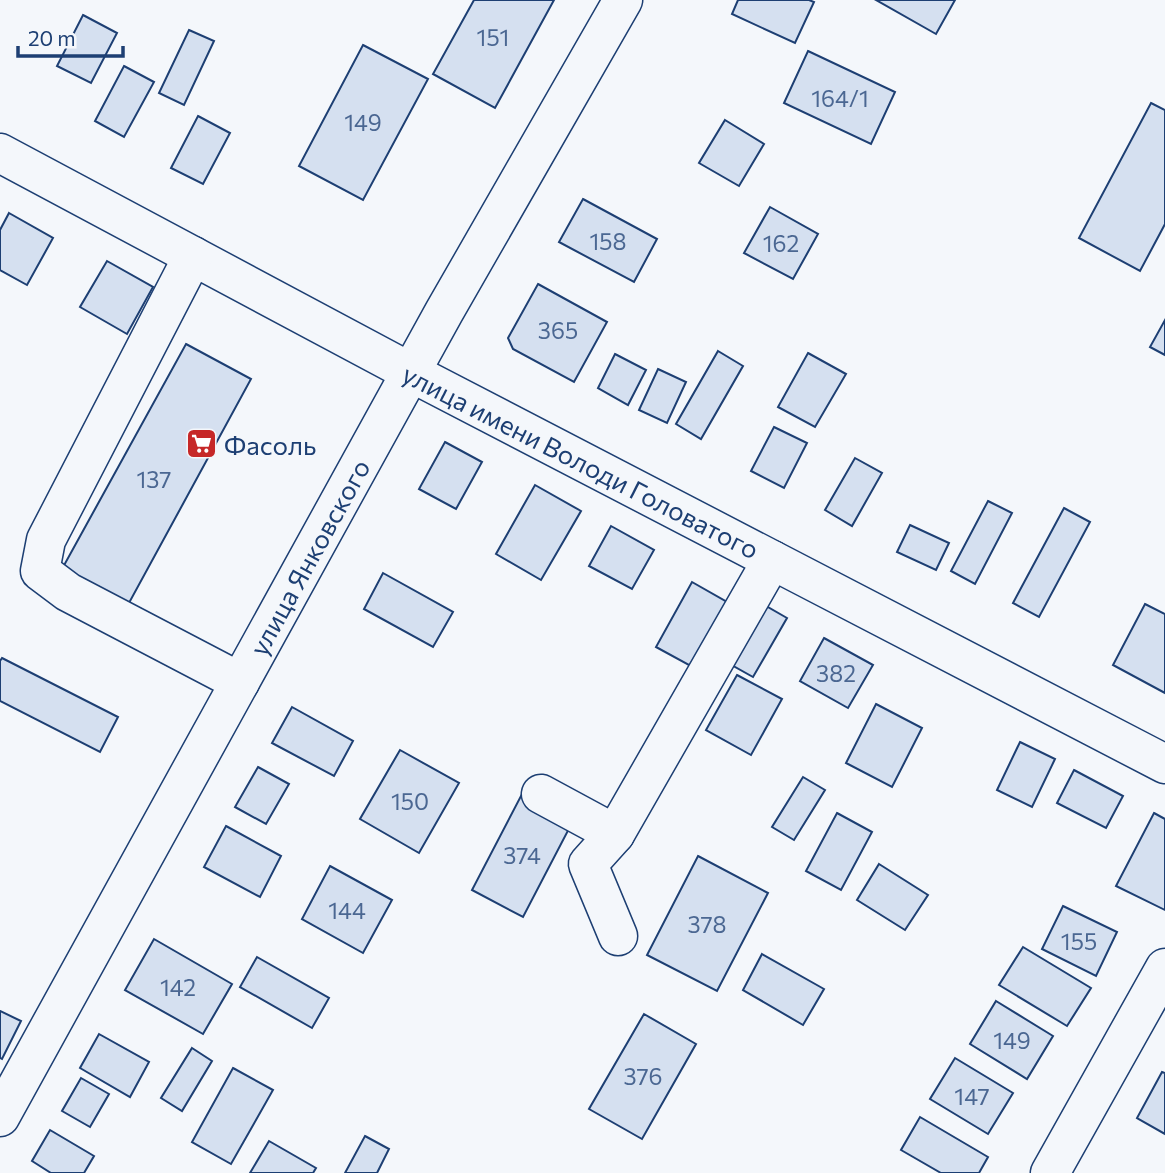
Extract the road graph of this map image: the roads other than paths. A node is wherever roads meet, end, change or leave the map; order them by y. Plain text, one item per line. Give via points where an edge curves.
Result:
1 (623, 0) edge
2 (0, 152) edge
3 (193, 256) junction
4 (410, 372) junction
5 (772, 559) junction
6 (240, 682) junction
7 (1165, 764) edge
8 (541, 794) dead end
9 (615, 834) junction
10 (618, 936) dead end
11 (1165, 968) edge
12 (0, 1117) edge
13 (1050, 1173) edge

1 - 4 street, улица Янковского
2 - 3 street, улица имени Володи Головатого
3 - 4 street, улица имени Володи Головатого
3 - 6 street via 46,540 40,571 68,592
4 - 5 street, улица имени Володи Головатого
4 - 6 street, улица Янковского
5 - 7 street, улица имени Володи Головатого
5 - 9 street
6 - 12 street, улица Янковского
8 - 9 street
9 - 10 street via 588,864
11 - 13 street

